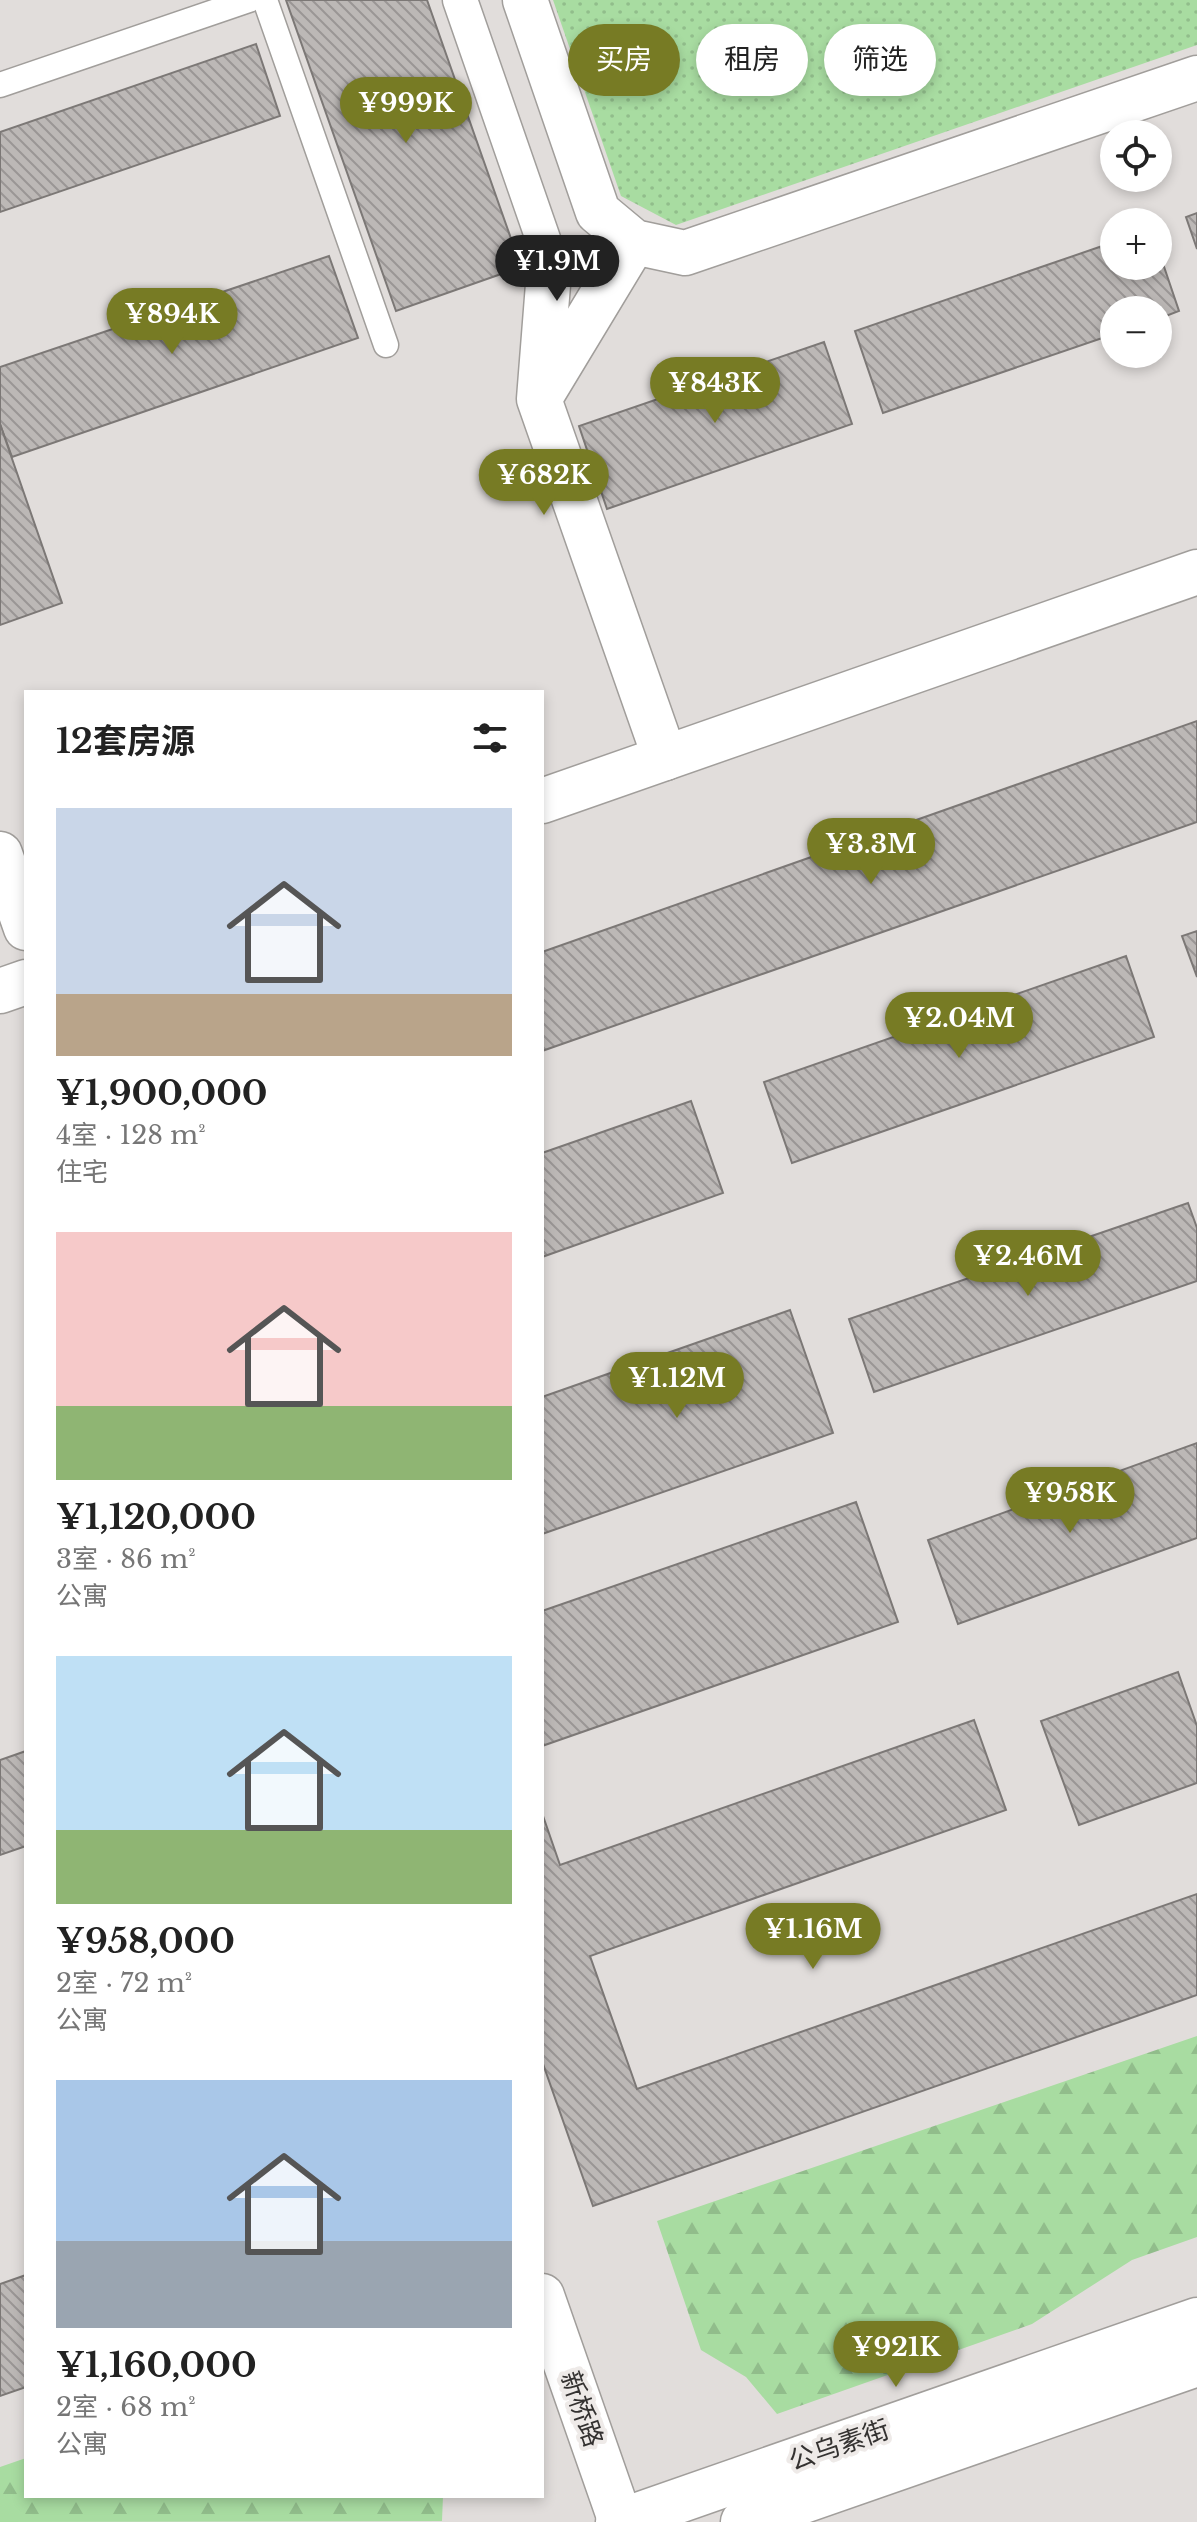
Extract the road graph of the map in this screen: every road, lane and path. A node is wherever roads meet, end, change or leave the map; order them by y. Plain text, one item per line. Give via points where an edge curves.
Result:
1 (249, 0) edge
2 (265, 0) edge
3 (460, 0) edge
4 (525, 0) edge
5 (1197, 78) edge
6 (0, 85) edge
7 (634, 242) junction
8 (550, 259) joint
9 (386, 345) dead end
10 (539, 399) junction
11 (1197, 572) edge
12 (665, 758) junction
13 (544, 800) edge
14 (0, 854) edge
15 (24, 922) edge
16 (24, 983) edge
17 (0, 991) edge
18 (544, 2302) edge
19 (1197, 2320) edge
20 (1197, 2364) edge
21 (620, 2522) edge
22 (743, 2522) edge

1 - 6 lane
2 - 9 lane
3 - 8 street
4 - 7 street via 598,212
5 - 7 street via 685,253
7 - 10 street
8 - 10 street
10 - 12 street
11 - 12 street
12 - 13 street
14 - 15 street
16 - 17 street
18 - 21 street, 新桥路
19 - 21 street, 公乌素街
20 - 22 street, 公乌素街

